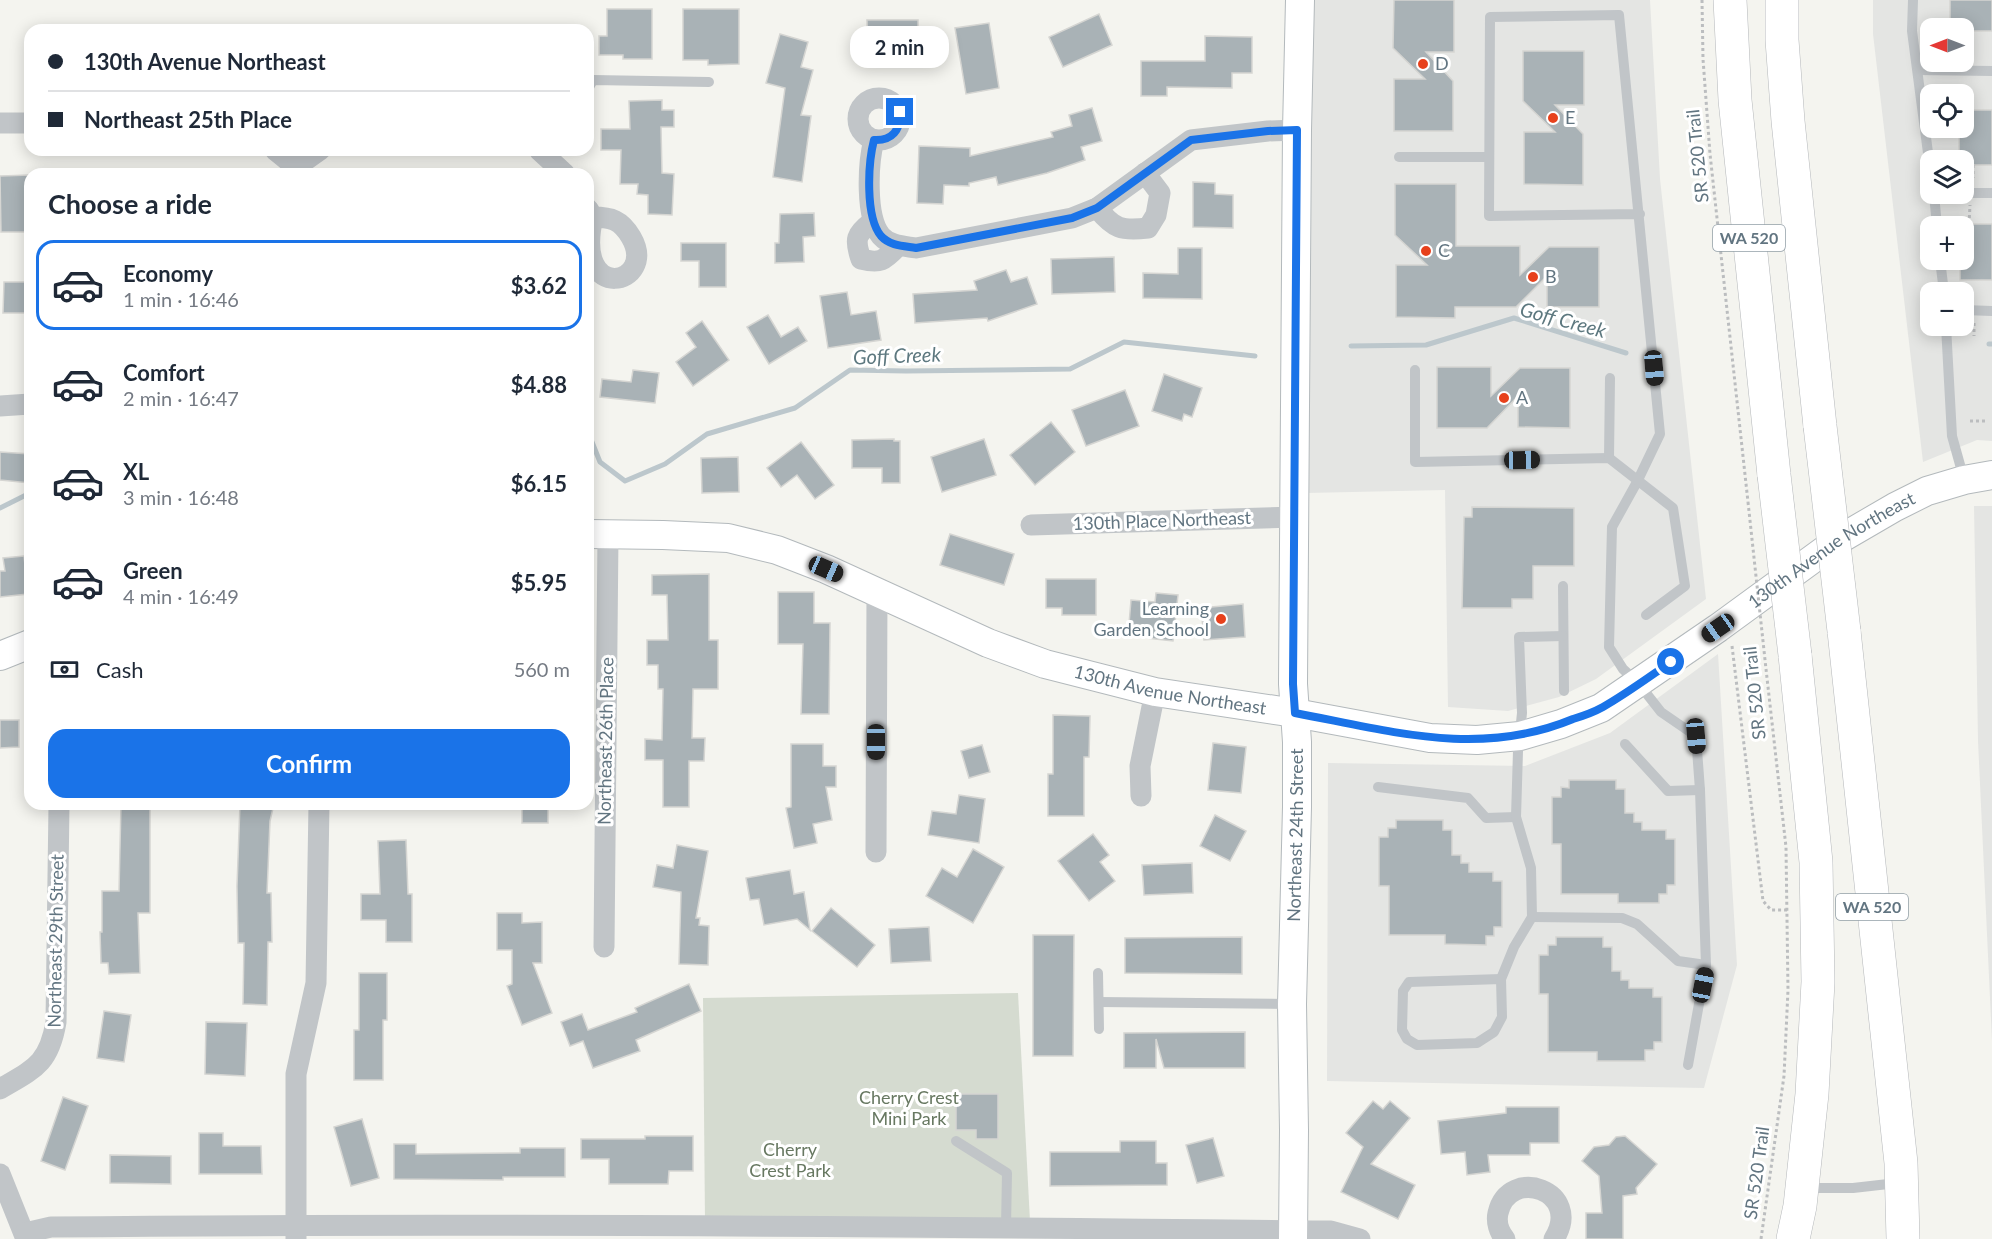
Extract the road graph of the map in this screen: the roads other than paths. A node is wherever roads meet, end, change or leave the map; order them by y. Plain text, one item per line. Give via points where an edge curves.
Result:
1 (1300, 0) edge
2 (1730, 0) edge
3 (1782, 0) edge
4 (1913, 0) edge
5 (1918, 70) junction
6 (1992, 71) edge
7 (594, 80) edge
8 (709, 82) dead end
9 (0, 123) edge
10 (24, 123) edge
11 (1297, 130) junction
12 (874, 140) dead end
13 (1928, 150) edge
14 (282, 156) edge
15 (313, 156) edge
16 (550, 156) edge
17 (1399, 157) dead end
18 (1489, 157) junction
19 (296, 168) edge
20 (300, 168) edge
21 (560, 168) edge
22 (1145, 174) junction
23 (1974, 193) edge
24 (1992, 193) edge
25 (1097, 208) junction
26 (1640, 214) junction
27 (1974, 310) edge
28 (1992, 311) edge
29 (1947, 336) edge
30 (1415, 370) dead end
31 (1610, 378) dead end
32 (24, 404) edge
33 (0, 406) edge
34 (1609, 458) junction
35 (1992, 475) edge
36 (1964, 480) junction
37 (1637, 482) junction
38 (1294, 517) junction
39 (1031, 525) dead end
40 (598, 535) edge
41 (1563, 586) dead end
42 (877, 591) junction
43 (1646, 615) dead end
44 (1563, 636) junction
45 (24, 646) edge
46 (0, 656) edge
47 (1639, 684) junction
48 (1564, 691) dead end
49 (1155, 692) junction
50 (1295, 713) junction
51 (1520, 736) junction
52 (1625, 744) dead end
53 (1378, 787) dead end
54 (1700, 790) junction
55 (1141, 796) dead end
56 (59, 810) edge
57 (319, 810) edge
58 (1516, 817) junction
59 (876, 852) dead end
60 (1532, 916) junction
61 (604, 947) dead end
62 (1707, 965) junction
63 (1098, 973) dead end
64 (1501, 979) junction
65 (1099, 1002) junction
66 (1292, 1004) junction
67 (1099, 1029) dead end
68 (1688, 1065) dead end
69 (0, 1089) edge
70 (956, 1141) dead end
71 (0, 1174) edge
72 (1901, 1183) junction
73 (1802, 1188) junction
74 (1006, 1227) junction
75 (296, 1232) edge
76 (731, 1232) edge
77 (1293, 1235) edge
78 (25, 1236) edge
79 (1501, 1238) edge
80 (1360, 1239) edge
81 (1554, 1239) edge
82 (1793, 1239) edge
83 (1903, 1239) edge

1 - 11 street, Northeast 24th Street
2 - 73 highway, WA 520, bridge via 1735,100 1774,475 1781,662 1817,873 1818,982
3 - 72 highway, WA 520, bridge via 1788,121
4 - 5 lane via 1912,31
5 - 6 lane
5 - 13 lane
7 - 8 lane
9 - 10 street
11 - 22 street via 1191,140
11 - 38 street, Northeast 24th Street
12 - 25 street via 869,203 884,235 916,248 1072,218
14 - 19 street
15 - 20 street
16 - 21 street
17 - 18 lane
18 - 26 lane via 1490,216
18 - 26 lane via 1490,17 1619,15
22 - 25 street
22 - 25 street via 1160,193 1156,215 1148,228 1127,231 1108,222
23 - 24 lane
26 - 37 lane via 1660,434
27 - 28 lane
29 - 36 lane via 1952,436
30 - 34 lane via 1415,462
31 - 34 lane
32 - 33 street
34 - 37 lane
35 - 36 street, 130th Avenue Northeast
36 - 47 street, 130th Avenue Northeast via 1927,491 1840,539
37 - 43 lane via 1672,508 1685,586
37 - 47 lane via 1612,526 1609,647
38 - 39 street, 130th Place Northeast
38 - 50 street, Northeast 24th Street
40 - 42 street, 130th Avenue Northeast via 728,538 777,550
40 - 61 street, Northeast 26th Place
41 - 44 lane
42 - 49 street, 130th Avenue Northeast via 988,644 1045,664
42 - 59 street
44 - 48 lane
44 - 51 lane via 1519,637
45 - 46 street
47 - 51 street, 130th Avenue Northeast via 1601,708
47 - 54 lane via 1661,712 1696,736
49 - 50 street, 130th Avenue Northeast
49 - 55 street via 1140,766
50 - 51 street, 130th Avenue Northeast via 1430,738 1477,740
50 - 66 street, Northeast 24th Street
51 - 58 lane
52 - 54 lane via 1668,791
53 - 58 lane via 1468,798 1486,818
54 - 62 lane
56 - 69 street, Northeast 29th Street via 53,1040 35,1069
57 - 75 street via 316,983 296,1074
58 - 60 lane via 1531,868
60 - 62 lane via 1622,918 1637,924 1678,961
60 - 64 lane
62 - 68 lane
63 - 65 lane
64 - 64 lane via 1502,1017 1494,1032 1477,1043 1417,1045 1407,1039 1402,1030 1403,991 1409,982
65 - 66 lane
65 - 67 lane
66 - 77 street, Northeast 24th Street
70 - 74 lane via 1007,1173
71 - 78 street
72 - 73 lane
72 - 83 highway, WA 520
73 - 82 highway, WA 520
74 - 76 street
74 - 77 street
75 - 76 street
75 - 78 street via 51,1227
77 - 80 street via 1332,1231
79 - 81 street via 1497,1218 1503,1201 1521,1188 1532,1187 1547,1192 1558,1206 1561,1226

